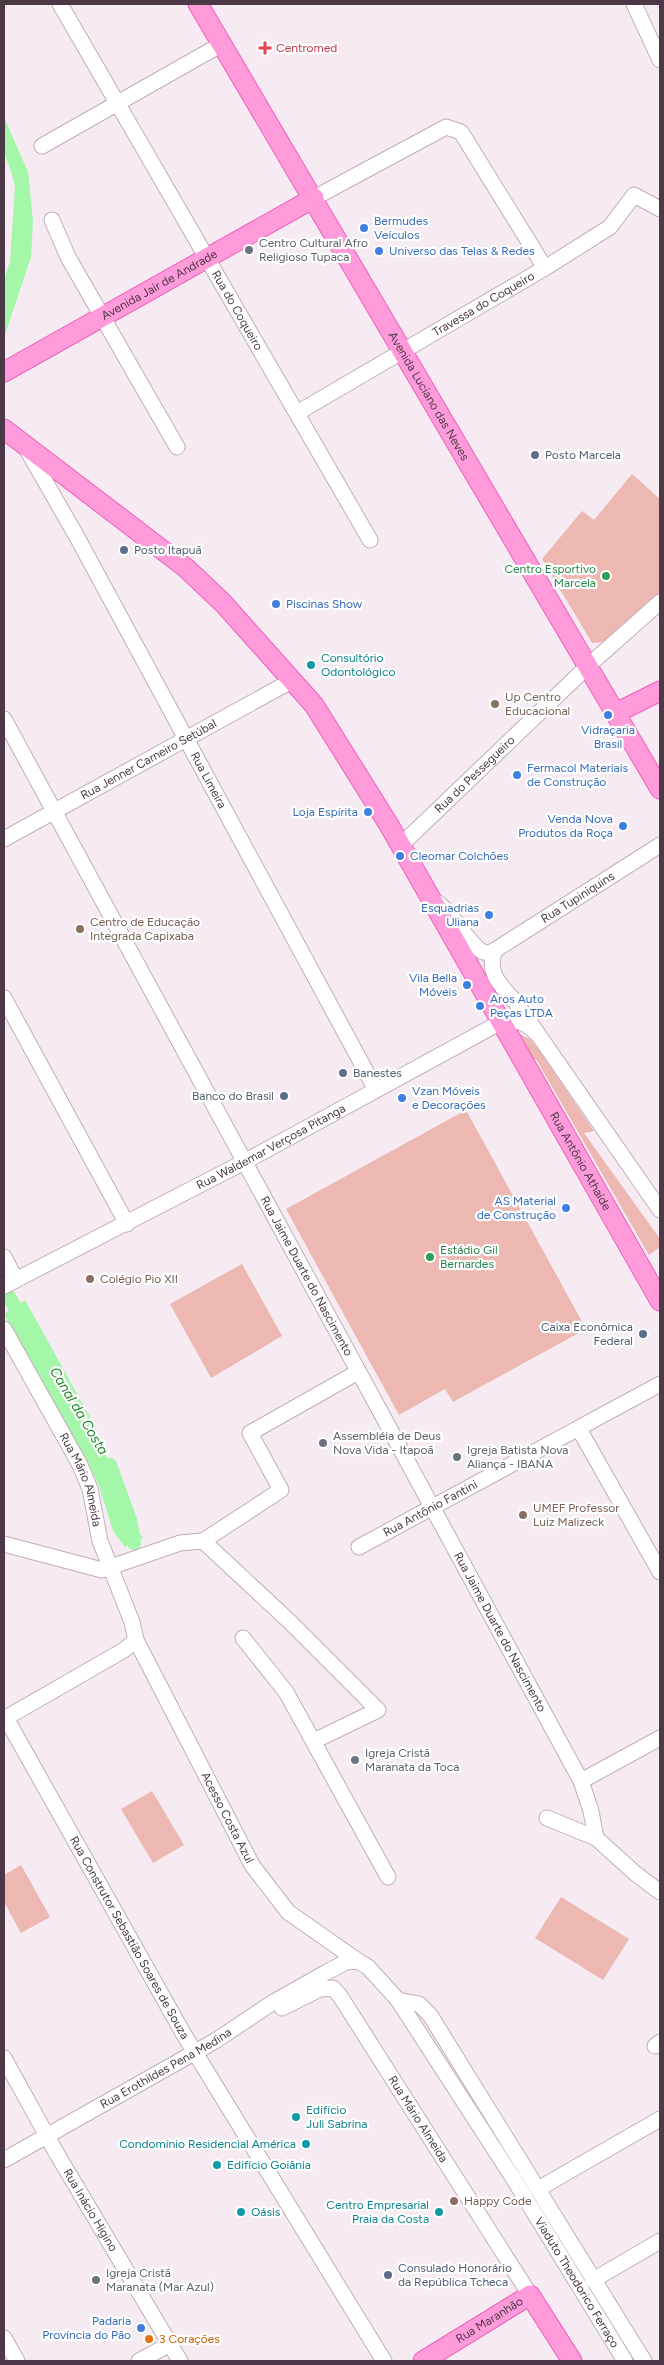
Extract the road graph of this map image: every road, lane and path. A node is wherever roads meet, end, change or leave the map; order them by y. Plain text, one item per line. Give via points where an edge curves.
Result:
1 (60, 4) edge
2 (198, 4) edge
3 (634, 4) edge
4 (222, 44) junction
5 (660, 60) edge
6 (116, 104) junction
7 (42, 146) dead end
8 (314, 198) junction
9 (660, 209) edge
10 (52, 220) dead end
11 (206, 258) junction
12 (545, 268) junction
13 (102, 317) junction
14 (403, 350) junction
15 (4, 372) edge
16 (296, 414) junction
17 (4, 430) edge
18 (24, 445) junction
19 (177, 447) dead end
20 (370, 540) dead end
21 (660, 602) edge
22 (588, 666) junction
23 (293, 680) junction
24 (660, 691) edge
25 (616, 713) junction
26 (4, 719) edge
27 (185, 739) junction
28 (660, 789) edge
29 (55, 812) junction
30 (4, 838) edge
31 (401, 845) junction
32 (660, 845) edge
33 (430, 896) junction
34 (495, 950) junction
35 (4, 998) edge
36 (500, 1022) junction
37 (538, 1034) junction
38 (376, 1090) junction
39 (246, 1161) junction
40 (660, 1210) edge
41 (127, 1224) junction
42 (4, 1257) edge
43 (10, 1283) edge
44 (660, 1301) edge
45 (4, 1329) edge
46 (358, 1372) junction
47 (660, 1384) edge
48 (579, 1429) junction
49 (432, 1507) junction
50 (202, 1541) junction
51 (4, 1544) edge
52 (359, 1547) dead end
53 (111, 1568) junction
54 (660, 1572) edge
55 (243, 1638) dead end
56 (136, 1640) junction
57 (5, 1718) edge
58 (660, 1738) edge
59 (314, 1741) junction
60 (581, 1781) junction
61 (547, 1818) dead end
62 (596, 1838) junction
63 (388, 1877) dead end
64 (660, 1892) edge
65 (358, 1962) junction
66 (398, 2000) junction
67 (215, 2041) junction
68 (195, 2052) junction
69 (4, 2058) edge
70 (660, 2120) edge
71 (47, 2135) junction
72 (4, 2160) edge
73 (538, 2189) junction
74 (660, 2241) edge
75 (593, 2280) junction
76 (530, 2295) junction
77 (4, 2338) edge
78 (170, 2344) junction
79 (17, 2361) edge
80 (139, 2361) edge
81 (180, 2361) edge
82 (384, 2361) edge
83 (423, 2361) edge
84 (572, 2361) edge
85 (625, 2361) edge
86 (644, 2361) edge

1 - 6 street, Rua do Coqueiro
2 - 4 main road, Avenida Luciano das Neves
3 - 5 street
4 - 6 street
4 - 8 main road, Avenida Luciano das Neves
6 - 7 street
6 - 11 street, Rua do Coqueiro
8 - 11 main road, Avenida Jair de Andrade
8 - 12 street via 446,127 460,132
8 - 14 main road, Avenida Luciano das Neves
9 - 12 street, Travessa do Coqueiro via 634,195 610,227
10 - 13 street via 68,257
11 - 13 main road, Avenida Jair de Andrade
11 - 16 street, Rua do Coqueiro
12 - 14 street, Travessa do Coqueiro
13 - 15 main road, Avenida Jair de Andrade
13 - 19 street
14 - 16 street, Travessa do Coqueiro
14 - 22 main road, Avenida Luciano das Neves
16 - 20 street, Rua do Coqueiro
17 - 18 main road, Rua Antônio Athaíde
18 - 23 main road, Rua Antônio Athaíde via 186,568 223,603
18 - 27 street, Rua Limeira
21 - 22 street, Rua do Pessegueiro
22 - 25 main road, Avenida Luciano das Neves
22 - 31 street, Rua do Pessegueiro
23 - 27 street, Rua Jenner Carneiro Setúbal
23 - 31 main road, Rua Antônio Athaíde via 327,723
24 - 25 main road
25 - 28 main road, Avenida Luciano das Neves
26 - 29 street, Rua Jaime Duarte do Nascimento
27 - 29 street, Rua Jenner Carneiro Setúbal
27 - 38 street, Rua Limeira
29 - 30 street, Rua Jenner Carneiro Setúbal
29 - 39 street, Rua Jaime Duarte do Nascimento
31 - 33 main road, Rua Antônio Athaíde
32 - 34 street, Rua Tupiniquins
33 - 34 street via 455,919 479,950 486,953
33 - 36 main road, Rua Antônio Athaíde
34 - 37 street via 491,962 494,975
35 - 41 street
36 - 37 street via 521,1022
36 - 38 street, Rua Waldemar Verçosa Pitanga
36 - 44 main road, Rua Antônio Athaíde
37 - 40 street
38 - 39 street, Rua Waldemar Verçosa Pitanga
39 - 41 street, Rua Waldemar Verçosa Pitanga
39 - 46 street, Rua Jaime Duarte do Nascimento
41 - 43 street, Rua Waldemar Verçosa Pitanga
42 - 43 street
45 - 53 street, Rua Mário Almeida via 80,1466 90,1489 100,1541
46 - 49 street, Rua Jaime Duarte do Nascimento
46 - 50 street via 250,1433 281,1490
47 - 48 street, Rua Antônio Fantini
48 - 49 street, Rua Antônio Fantini
48 - 54 street
49 - 52 street, Rua Antônio Fantini
49 - 60 street, Rua Jaime Duarte do Nascimento
50 - 53 street via 180,1544
50 - 59 street via 290,1621 378,1710
51 - 53 street via 93,1569
53 - 56 street, Rua Mário Almeida
55 - 59 street via 280,1682
56 - 57 street
56 - 65 street, Acesso Costa Azul via 252,1865 288,1912
57 - 68 street, Rua Construtor Sebastião Soares de Souza
58 - 60 street
59 - 63 street
60 - 62 street, Rua Jaime Duarte do Nascimento
61 - 62 street
62 - 64 street
65 - 66 street via 368,1967
65 - 67 street, Rua Erothildes Pena Medina via 346,1962 326,1972
66 - 73 street via 419,2004 430,2015
66 - 85 street, Viaduto Theodorico Ferraço via 513,2178
67 - 68 street, Rua Erothildes Pena Medina
67 - 76 street, Rua Mário Almeida via 320,1989 333,1988
68 - 71 street, Rua Erothildes Pena Medina
68 - 82 street, Rua Construtor Sebastião Soares de Souza
69 - 71 street, Rua Inácio Higino
70 - 73 street
71 - 72 street, Rua Erothildes Pena Medina
71 - 78 street, Rua Inácio Higino
73 - 75 street
74 - 75 street
75 - 86 street
76 - 83 main road, Rua Maranhão
76 - 84 main road, Rua Mário Almeida
77 - 79 street
78 - 80 street
78 - 81 street, Rua Inácio Higino

